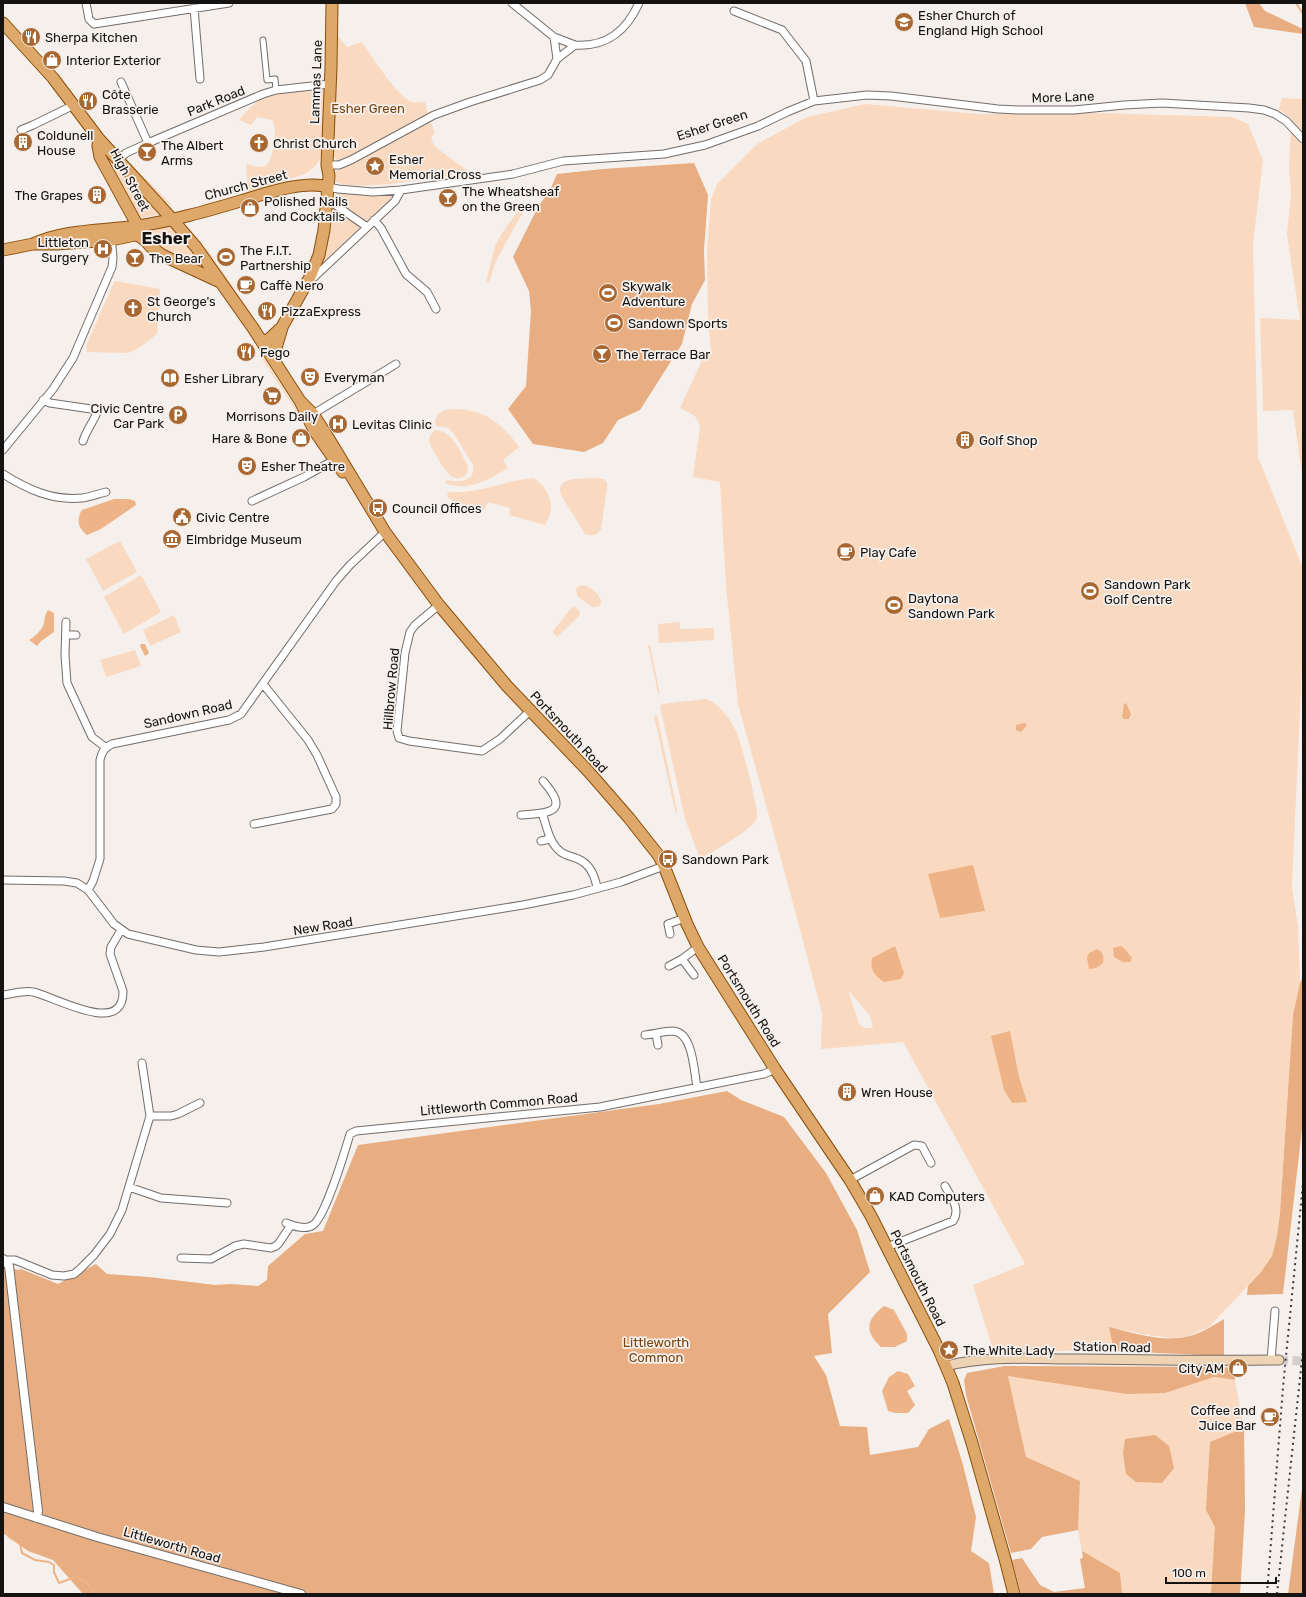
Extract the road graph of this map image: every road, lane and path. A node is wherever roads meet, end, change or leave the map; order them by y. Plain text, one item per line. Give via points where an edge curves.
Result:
1 (86, 3) edge
2 (229, 3) edge
3 (332, 3) edge
4 (512, 3) edge
5 (639, 3) edge
6 (194, 8) junction
7 (734, 11) dead end
8 (3, 23) edge
9 (554, 37) junction
10 (263, 40) dead end
11 (575, 46) junction
12 (557, 59) junction
13 (200, 79) dead end
14 (120, 82) dead end
15 (330, 84) junction
16 (276, 90) junction
17 (814, 102) junction
18 (74, 105) junction
19 (21, 130) dead end
20 (99, 139) junction
21 (1303, 139) edge
22 (148, 143) junction
23 (118, 160) junction
24 (327, 165) junction
25 (304, 186) junction
26 (328, 187) junction
27 (401, 190) junction
28 (326, 202) junction
29 (172, 219) junction
30 (374, 220) junction
31 (138, 226) junction
32 (367, 227) junction
33 (110, 228) junction
34 (112, 240) junction
35 (146, 241) junction
36 (33, 244) junction
37 (3, 250) edge
38 (222, 283) junction
39 (306, 285) junction
40 (436, 308) dead end
41 (282, 327) junction
42 (261, 340) junction
43 (273, 358) junction
44 (396, 364) dead end
45 (43, 400) junction
46 (300, 402) junction
47 (313, 414) junction
48 (83, 441) dead end
49 (3, 450) edge
50 (337, 458) junction
51 (3, 474) edge
52 (106, 492) dead end
53 (252, 501) dead end
54 (385, 532) junction
55 (439, 605) junction
56 (66, 622) dead end
57 (66, 635) junction
58 (76, 635) dead end
59 (263, 684) junction
60 (530, 711) junction
61 (105, 747) junction
62 (543, 781) dead end
63 (542, 813) junction
64 (521, 815) dead end
65 (254, 824) dead end
66 (550, 839) junction
67 (541, 842) dead end
68 (664, 866) junction
69 (3, 880) edge
70 (597, 888) junction
71 (88, 890) junction
72 (685, 918) junction
73 (121, 930) junction
74 (670, 934) dead end
75 (698, 947) junction
76 (682, 959) junction
77 (669, 966) dead end
78 (694, 975) dead end
79 (3, 995) edge
80 (656, 1034) junction
81 (645, 1035) dead end
82 (658, 1045) dead end
83 (142, 1063) dead end
84 (775, 1069) junction
85 (697, 1087) junction
86 (201, 1104) dead end
87 (150, 1116) junction
88 (932, 1163) dead end
89 (850, 1180) junction
90 (945, 1186) dead end
91 (129, 1188) junction
92 (227, 1203) dead end
93 (887, 1247) junction
94 (181, 1258) dead end
95 (4, 1260) edge
96 (1275, 1311) dead end
97 (1275, 1360) joint
98 (946, 1366) junction
99 (3, 1507) edge
100 (37, 1518) junction
101 (301, 1594) edge
102 (1014, 1594) edge

1 - 6 street via 89,19 94,24
2 - 6 street
3 - 15 main road, Lammas Lane
4 - 9 street
5 - 11 street via 630,20 612,38 600,44
6 - 13 street
7 - 17 street via 782,30 806,61
8 - 18 main road, High Street
9 - 11 street
9 - 12 street
10 - 16 street via 267,80 275,79
11 - 12 street
12 - 24 street via 548,75 540,80 434,115 351,160 339,165
14 - 22 street
15 - 16 street, Park Road
15 - 24 main road, Lammas Lane
16 - 22 street, Park Road
17 - 21 street, More Lane via 867,95 1019,110 1074,110 1162,103 1225,106 1264,110 1275,114 1286,121
17 - 27 street, Esher Green via 705,145 684,150 664,154 563,161 513,174
18 - 19 street
18 - 20 main road, High Street
20 - 23 main road, High Street
20 - 31 main road, High Street via 100,157
22 - 23 street, Park Road via 126,153
23 - 29 main road, High Street
24 - 25 main road via 319,177
24 - 26 main road, Lammas Lane
25 - 26 main road, Church Street
25 - 28 main road
25 - 29 main road, Church Street via 277,190
26 - 27 street, Esher Green via 373,192
26 - 28 main road
27 - 30 street via 395,201
28 - 32 street via 334,204
28 - 39 main road via 319,255
29 - 31 main road, Church Street
29 - 38 main road, High Street
30 - 32 street
30 - 40 street via 406,274 427,292
31 - 33 main road, Church Street
31 - 35 main road, High Street
32 - 39 street
33 - 34 street
33 - 36 main road, Church Street via 55,235
34 - 35 main road via 134,235
34 - 36 main road
34 - 45 street via 112,267 75,353
35 - 38 main road, High Street via 162,255
36 - 37 main road
38 - 42 main road, High Street
39 - 41 main road
41 - 42 main road via 267,341
41 - 43 main road
42 - 43 main road, High Street
43 - 46 main road, High Street
44 - 47 street
45 - 48 street via 101,410
45 - 49 street
46 - 47 main road, High Street
46 - 50 main road, High Street via 314,430
47 - 50 main road, High Street
50 - 53 street via 304,477
50 - 54 main road, Portsmouth Road via 341,470 355,484
51 - 52 street via 26,488 57,498 82,498
54 - 55 main road, Portsmouth Road
54 - 59 street, Sandown Road via 336,581
55 - 60 main road, Portsmouth Road via 499,678
55 - 60 street, Hillbrow Road via 415,625 407,640 397,731 399,738 482,751 500,739
56 - 57 street
57 - 58 street
57 - 61 street via 67,683 92,737
59 - 61 street, Sandown Road via 236,717
59 - 65 street via 308,740 336,797 336,804 332,808
60 - 68 main road, Portsmouth Road via 589,772
61 - 71 street via 100,760 100,859
62 - 63 street via 552,791 557,803 554,808
63 - 64 street
63 - 66 street
66 - 67 street
66 - 70 street via 561,853 584,862 590,869
68 - 70 street, New Road
68 - 72 main road, Portsmouth Road
69 - 71 street via 64,881 77,883
70 - 73 street, New Road via 484,912 232,951 196,950 142,938
71 - 73 street, New Road via 106,916
72 - 74 street via 668,924
72 - 75 main road, Portsmouth Road
73 - 79 street via 111,946 110,954 124,995 120,1005 113,1011 93,1012 32,991
75 - 76 street
75 - 84 main road, Portsmouth Road
76 - 77 street
76 - 78 street
80 - 81 street
80 - 82 street
80 - 85 street via 675,1031 687,1040
83 - 87 street
84 - 85 street, Littleworth Common Road via 764,1074
84 - 89 main road, Portsmouth Road
85 - 94 street, Littleworth Common Road via 600,1107 356,1131 350,1134 338,1173 319,1219 312,1226 288,1224 279,1243 271,1248 244,1244 211,1259
86 - 87 street via 171,1116
87 - 91 street
88 - 89 street via 922,1146 914,1145
89 - 93 main road, Portsmouth Road
90 - 93 street via 957,1211 953,1221
91 - 92 street via 162,1198
91 - 95 street via 110,1234 94,1255 74,1274 52,1275 15,1260
93 - 98 main road, Portsmouth Road
95 - 100 street via 9,1266
96 - 97 street
97 - 98 main road, Station Road via 1004,1359
98 - 102 main road, Portsmouth Road via 972,1443
99 - 100 street, Littleworth Road
100 - 101 street, Littleworth Road

